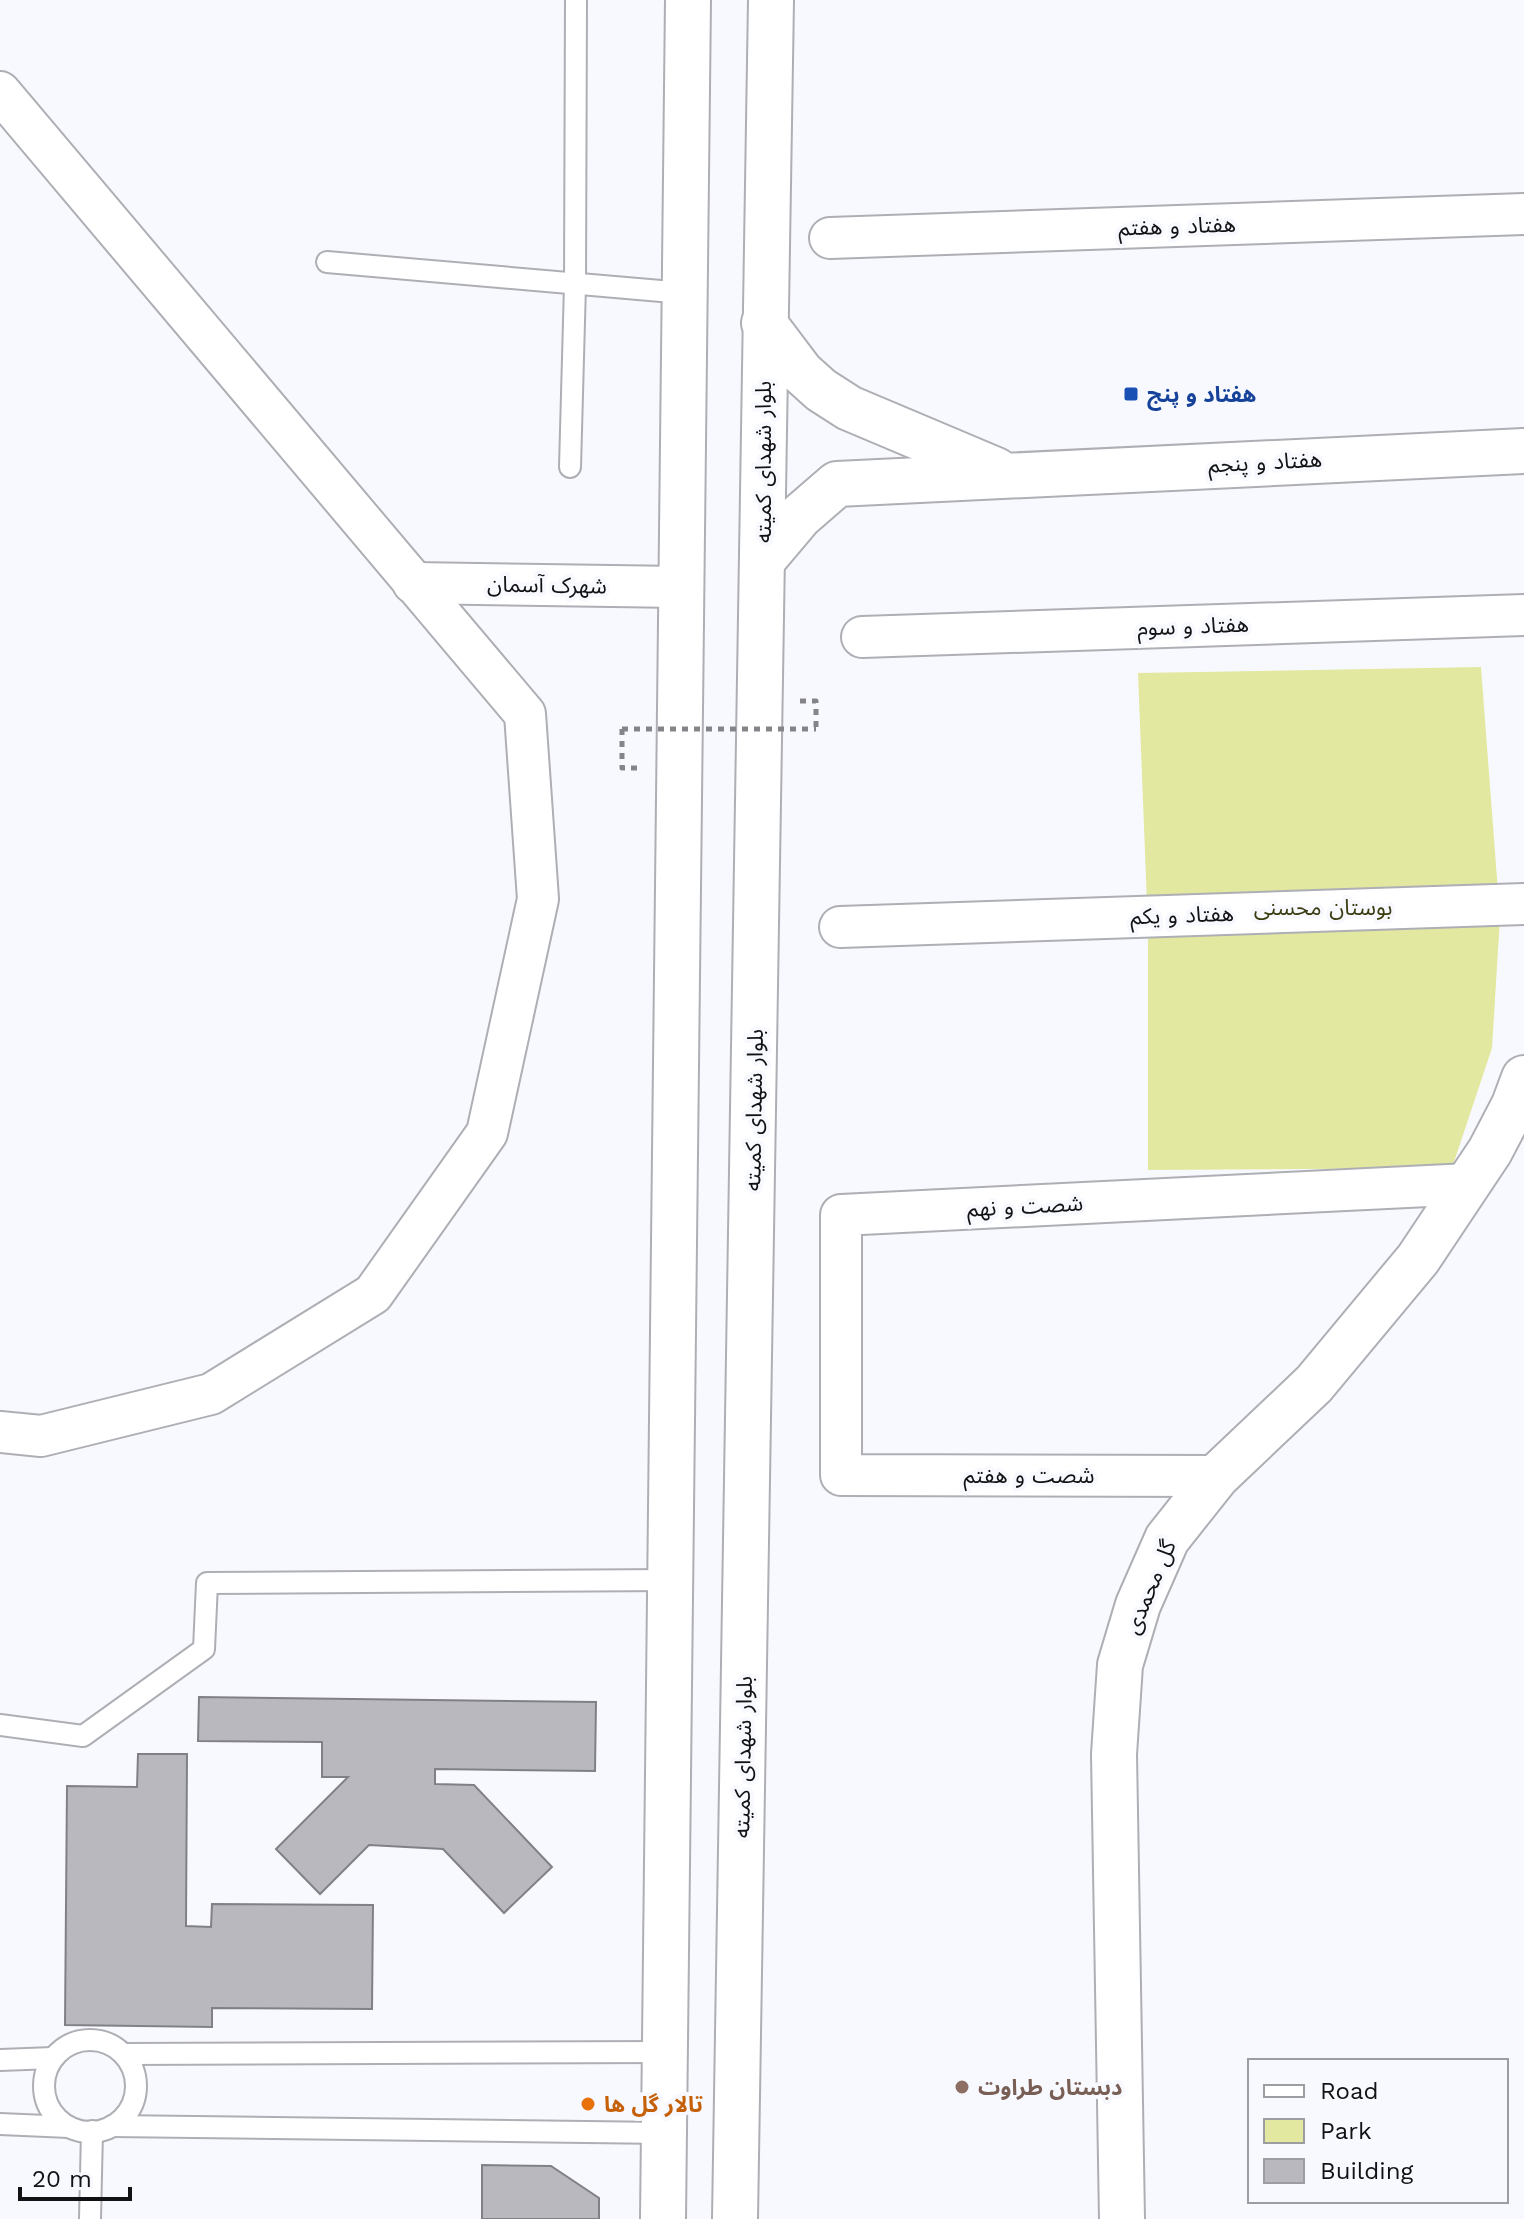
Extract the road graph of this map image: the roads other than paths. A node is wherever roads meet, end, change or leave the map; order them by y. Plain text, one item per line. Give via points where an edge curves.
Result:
1 (576, 0) edge
2 (688, 0) edge
3 (771, 0) edge
4 (0, 92) edge
5 (1524, 214) edge
6 (830, 238) dead end
7 (327, 262) dead end
8 (575, 285) junction
9 (684, 293) junction
10 (764, 323) junction
11 (1524, 451) edge
12 (570, 467) dead end
13 (1006, 474) junction
14 (762, 561) junction
15 (413, 583) junction
16 (680, 587) junction
17 (1524, 615) edge
18 (862, 637) dead end
19 (1524, 904) edge
20 (840, 927) dead end
21 (1524, 1078) edge
22 (1469, 1184) junction
23 (0, 1432) edge
24 (841, 1475) joint
25 (1217, 1476) junction
26 (671, 1580) junction
27 (0, 1725) edge
28 (664, 2052) junction
29 (124, 2054) junction
30 (53, 2058) junction
31 (0, 2060) edge
32 (0, 2124) edge
33 (69, 2127) junction
34 (102, 2129) junction
35 (664, 2133) junction
36 (90, 2219) edge
37 (663, 2219) edge
38 (735, 2219) edge
39 (1122, 2219) edge

1 - 8 lane
2 - 9 main road
3 - 10 main road, بلوار شهدای کمیته
4 - 15 street
5 - 6 street, هفتاد و هفتم
7 - 8 lane
8 - 9 lane
8 - 12 lane
9 - 16 main road
10 - 13 main road via 801,372 849,408
10 - 14 main road, بلوار شهدای کمیته
11 - 13 main road, هفتاد و پنجم
13 - 14 main road, هفتاد و پنجم via 837,484 800,516
14 - 38 main road, بلوار شهدای کمیته
15 - 16 street, شهرک آسمان
15 - 23 street via 525,714 538,899 487,1133 373,1294 211,1394 41,1436
16 - 26 main road
17 - 18 street, هفتاد و سوم
19 - 20 street, هفتاد و یکم
21 - 22 main road, گل محمدی
22 - 24 street, شصت و نهم via 841,1215
22 - 25 main road, گل محمدی via 1418,1259 1314,1384
24 - 25 street, شصت و هفتم
25 - 39 main road, گل محمدی via 1167,1539 1138,1605 1120,1665 1114,1754
26 - 27 lane via 207,1583 204,1649 83,1736
26 - 28 main road
28 - 29 lane
28 - 35 main road
29 - 30 lane via 96,2040 72,2044
29 - 34 lane via 136,2079 136,2093 132,2106
30 - 31 lane
30 - 33 lane via 44,2088 55,2116
32 - 33 lane
33 - 34 lane
34 - 35 lane
34 - 36 lane
35 - 37 main road

